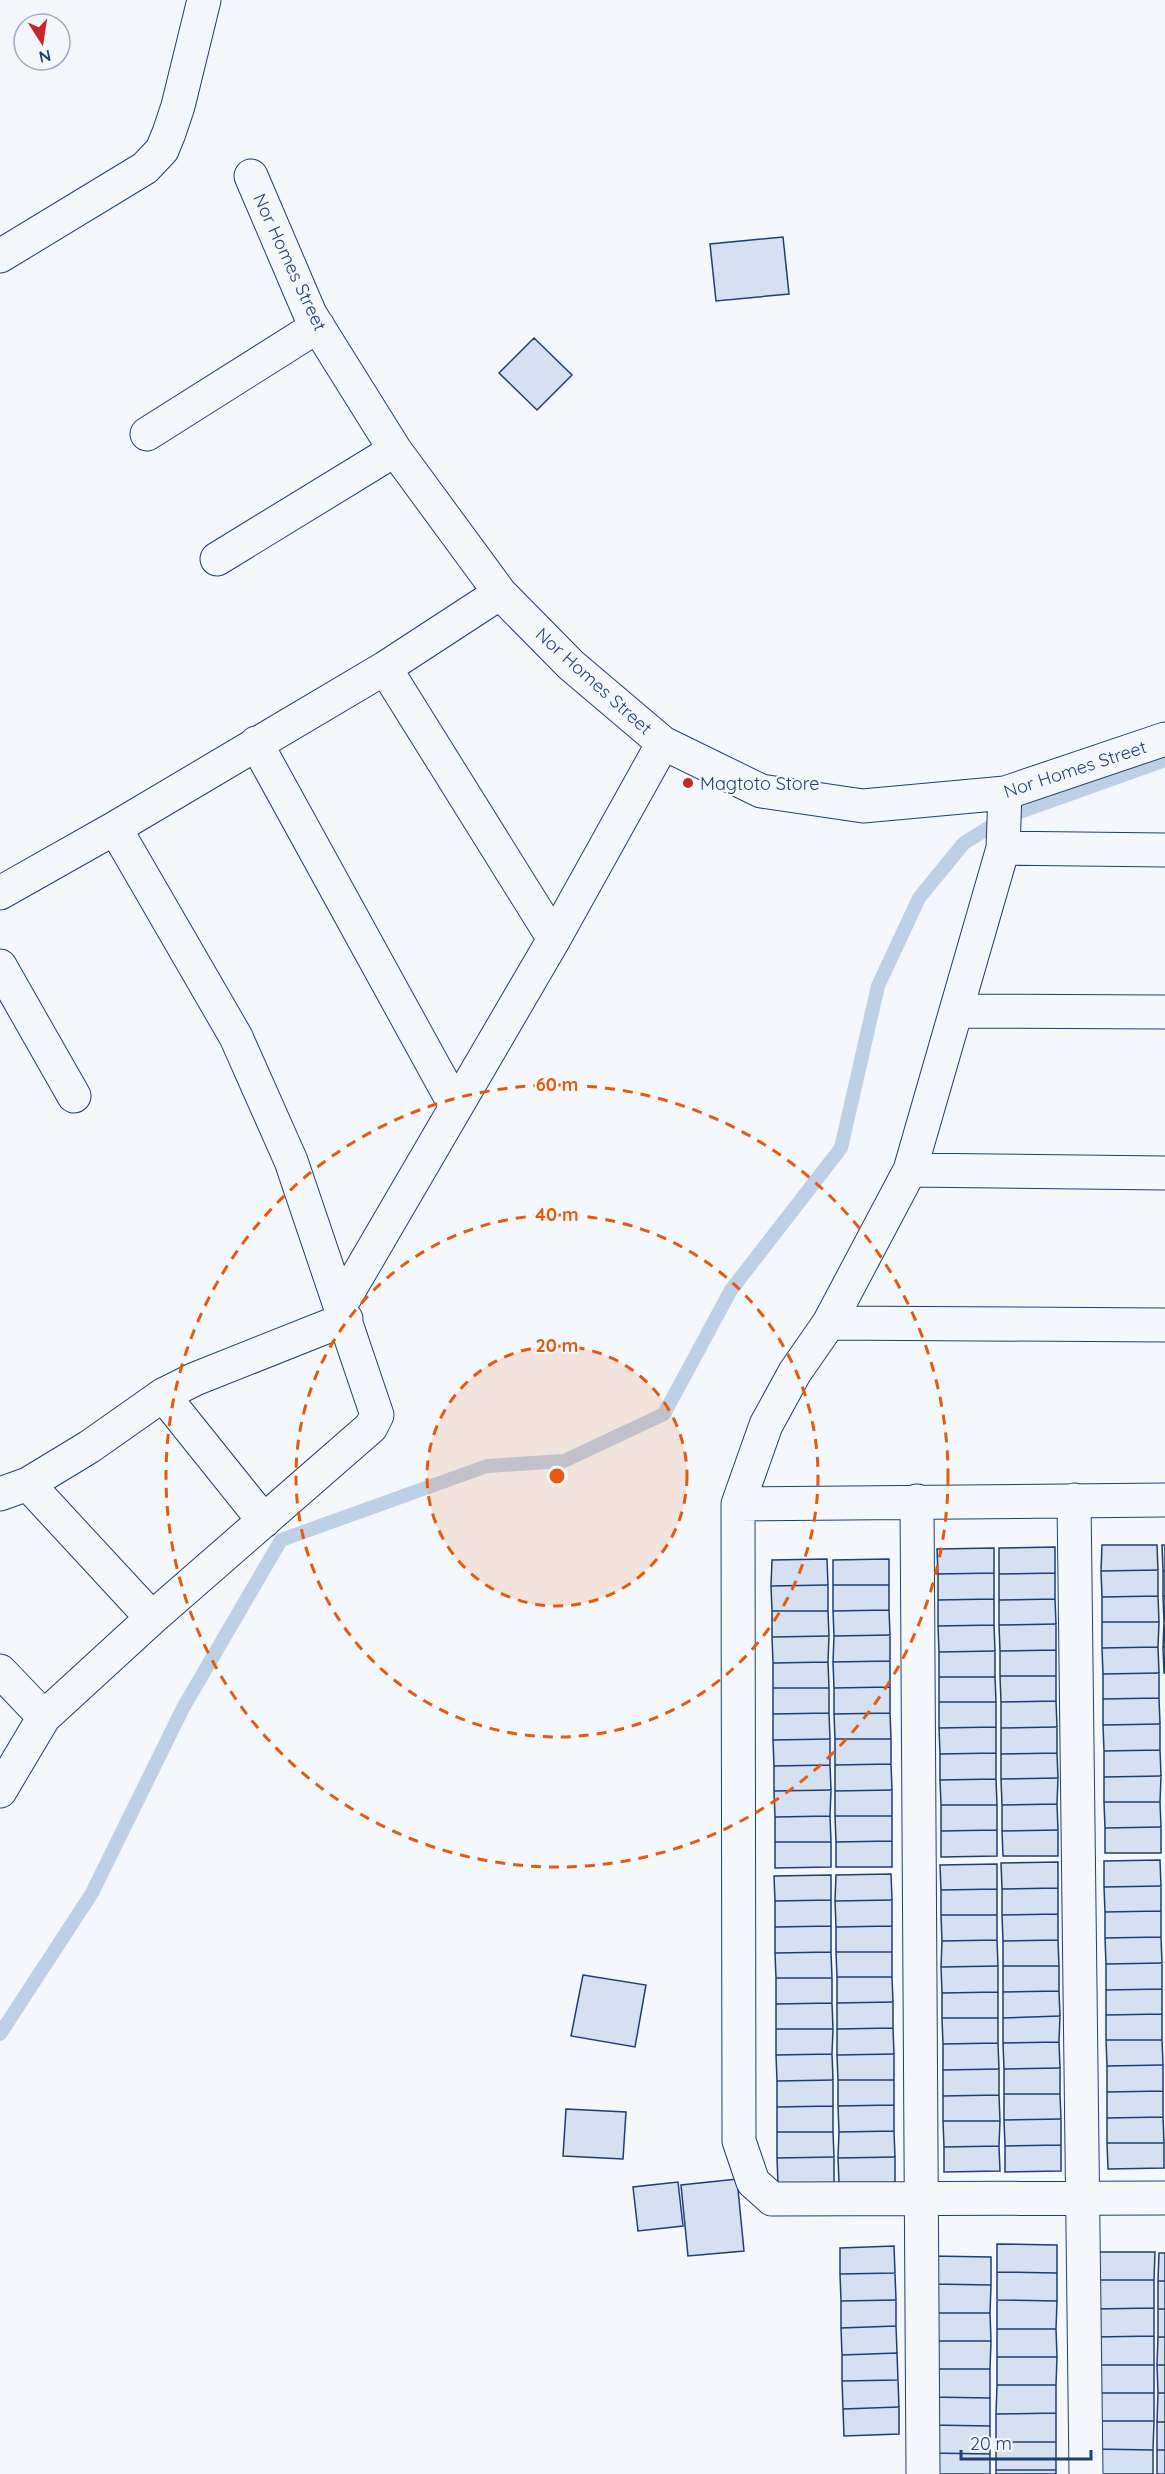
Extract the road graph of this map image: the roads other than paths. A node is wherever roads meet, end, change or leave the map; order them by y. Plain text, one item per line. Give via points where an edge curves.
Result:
1 (204, 0) edge
2 (250, 176) dead end
3 (0, 256) edge
4 (318, 326) junction
5 (147, 434) dead end
6 (395, 450) junction
7 (217, 559) dead end
8 (500, 593) junction
9 (385, 668) junction
10 (1165, 740) edge
11 (256, 743) junction
12 (663, 743) junction
13 (1005, 793) junction
14 (115, 828) junction
15 (1003, 848) junction
16 (1165, 850) edge
17 (0, 893) edge
18 (554, 939) junction
19 (0, 966) edge
20 (957, 1011) junction
21 (1165, 1012) edge
22 (74, 1096) dead end
23 (455, 1105) junction
24 (910, 1170) junction
25 (1165, 1173) edge
26 (343, 1312) junction
27 (829, 1323) junction
28 (1165, 1325) edge
29 (163, 1395) junction
30 (14, 1489) edge
31 (1074, 1500) junction
32 (1165, 1500) edge
33 (917, 1501) junction
34 (738, 1504) junction
35 (264, 1521) junction
36 (152, 1618) junction
37 (0, 1671) edge
38 (0, 1700) edge
39 (44, 1717) junction
40 (0, 1791) edge
41 (923, 2198) junction
42 (1084, 2198) junction
43 (1165, 2198) edge
44 (924, 2474) edge
45 (1086, 2474) edge

1 - 3 street via 178,106 162,150 145,168
2 - 4 street, Nor Homes Street
4 - 5 street
4 - 6 street, Nor Homes Street
6 - 7 street
6 - 8 street, Nor Homes Street
8 - 9 street
8 - 12 street, Nor Homes Street via 571,666
9 - 11 street
9 - 18 street
10 - 13 street, Nor Homes Street
11 - 14 street
11 - 23 street
12 - 13 street, Nor Homes Street via 761,790 863,806
12 - 18 street
13 - 15 street
14 - 17 street
14 - 26 street via 236,1037 291,1161
15 - 16 street
15 - 20 street
18 - 23 street
19 - 22 street
20 - 21 street
20 - 24 street
23 - 26 street
24 - 25 street
24 - 27 street
26 - 29 street
26 - 35 street via 377,1415 375,1422
27 - 28 street
27 - 34 street via 795,1372 766,1425
29 - 30 street via 89,1447
29 - 35 street
30 - 36 street
31 - 32 street
31 - 33 street
31 - 42 street
33 - 34 street
33 - 41 street
34 - 41 street via 739,2140 753,2182 772,2199
35 - 36 street
36 - 39 street
37 - 39 street
38 - 39 street
39 - 40 street
41 - 42 street
41 - 44 street
42 - 43 street
42 - 45 street

